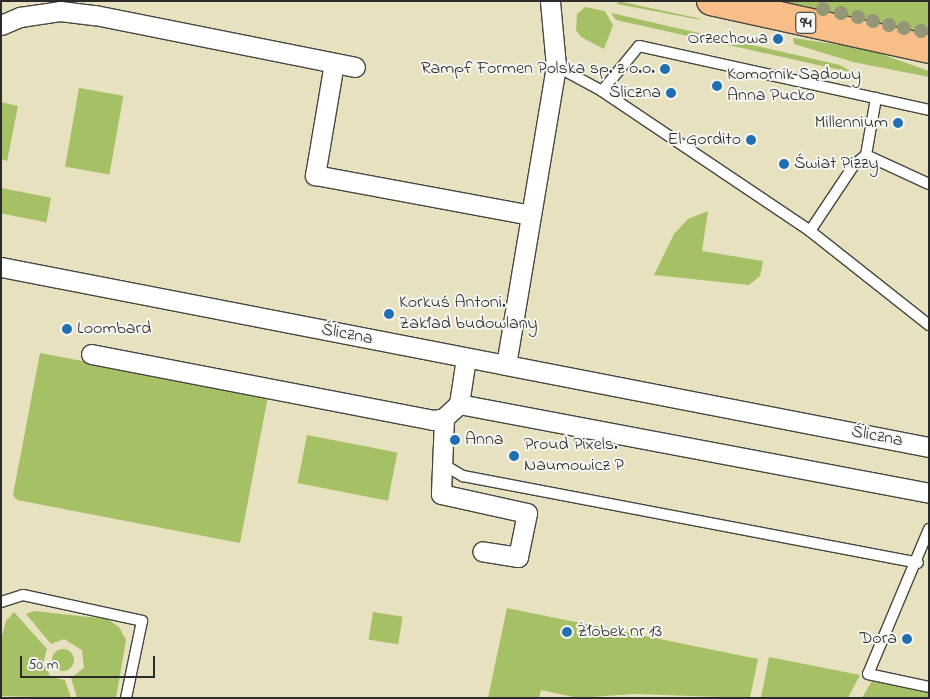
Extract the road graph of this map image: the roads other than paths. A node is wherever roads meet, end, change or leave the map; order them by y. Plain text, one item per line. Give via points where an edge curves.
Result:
1 (550, 1) edge
2 (710, 1) edge
3 (1, 25) edge
4 (929, 49) edge
5 (334, 63) junction
6 (556, 66) junction
7 (355, 67) dead end
8 (602, 90) junction
9 (876, 98) junction
10 (929, 110) edge
11 (866, 155) junction
12 (929, 184) edge
13 (530, 215) junction
14 (810, 231) junction
15 (1, 267) edge
16 (929, 325) edge
17 (91, 354) dead end
18 (466, 358) junction
19 (506, 365) junction
20 (459, 404) junction
21 (444, 418) junction
22 (929, 447) edge
23 (441, 463) junction
24 (929, 493) edge
25 (929, 529) edge
26 (482, 551) dead end
27 (918, 563) junction
28 (1, 602) edge
29 (929, 687) edge
30 (126, 698) edge

1 - 6 street
2 - 4 main road, 94
3 - 5 street via 20,17 60,11 96,15
5 - 7 street
5 - 13 street via 315,175
6 - 8 lane
6 - 13 street
8 - 9 lane via 639,46
8 - 14 lane
9 - 10 lane
9 - 11 lane
11 - 12 lane
11 - 14 lane via 854,164
13 - 19 street
14 - 16 lane
15 - 18 street, Śliczna
17 - 21 street via 433,420
18 - 19 street, Śliczna
18 - 20 street
19 - 22 street, Śliczna
20 - 21 street
20 - 24 street
21 - 23 street
23 - 26 street via 440,494 526,513 518,557
23 - 27 lane via 463,476
25 - 27 lane
27 - 29 lane via 868,674
28 - 30 lane via 23,595 142,621

